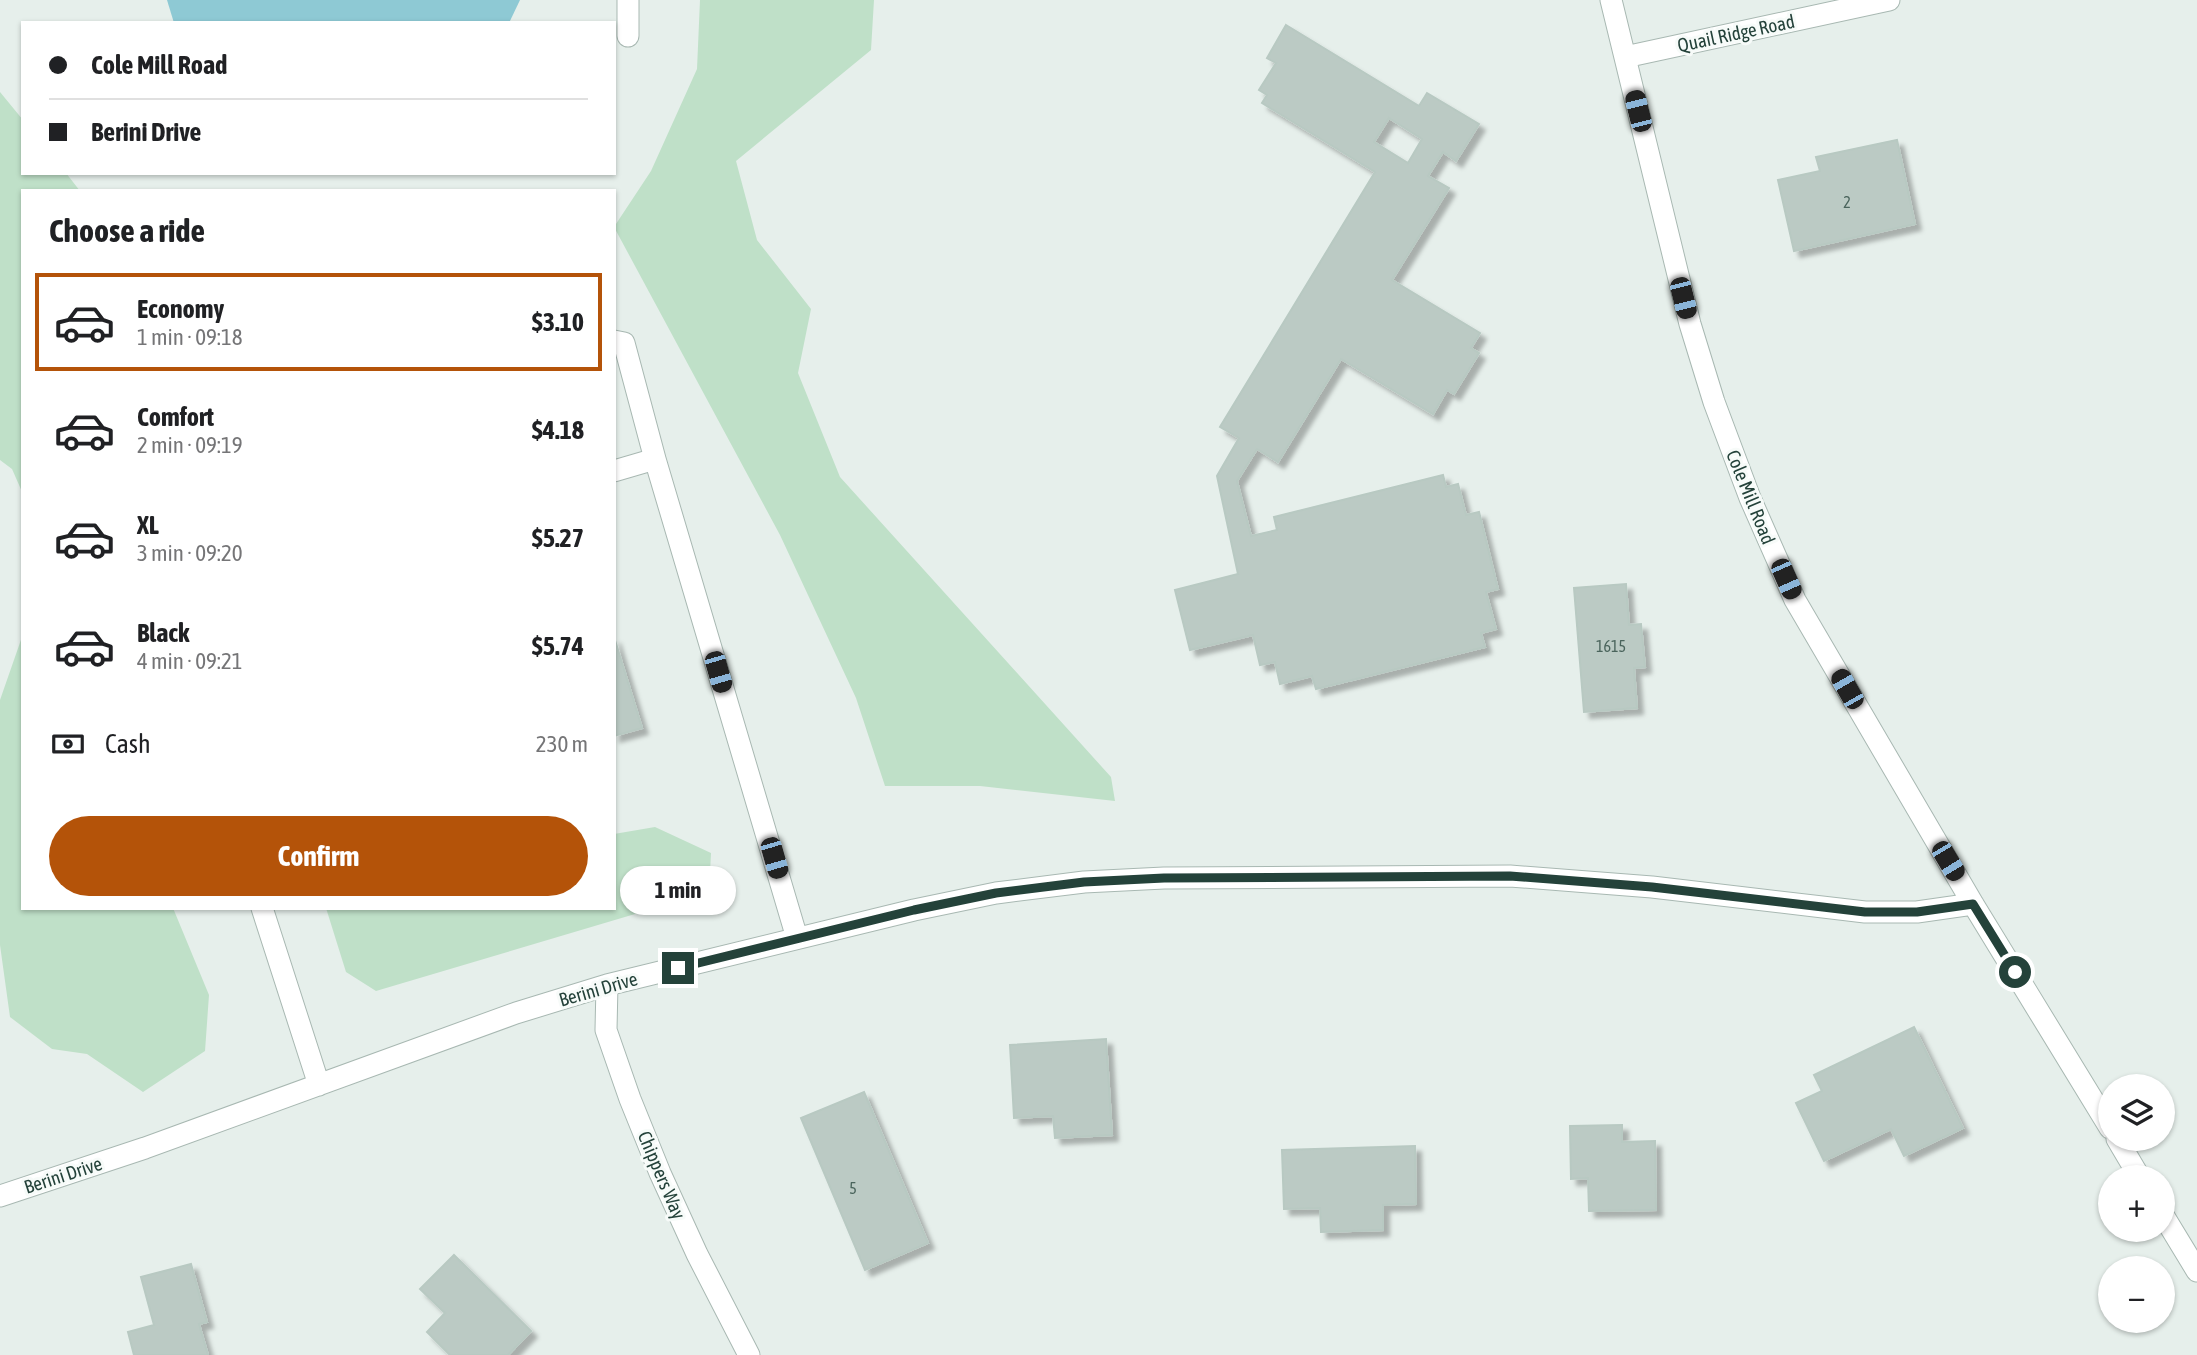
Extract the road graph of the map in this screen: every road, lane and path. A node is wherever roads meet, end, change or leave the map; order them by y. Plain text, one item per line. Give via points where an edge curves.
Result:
1 (628, 0) edge
2 (1611, 0) edge
3 (1889, 0) edge
4 (628, 36) dead end
5 (1625, 57) junction
6 (616, 341) edge
7 (655, 459) junction
8 (616, 470) edge
9 (1973, 904) junction
10 (263, 910) edge
11 (797, 938) junction
12 (607, 985) junction
13 (318, 1085) junction
14 (2098, 1108) edge
15 (0, 1196) edge
16 (2175, 1235) edge
17 (2197, 1271) edge
18 (749, 1355) edge

1 - 4 street
2 - 5 street, Cole Mill Road
3 - 5 street, Quail Ridge Road
5 - 9 street, Cole Mill Road via 1690,324 1750,498 1795,600
6 - 7 street via 624,343
7 - 8 street
7 - 11 street
9 - 11 street, Berini Drive via 1917,912 1865,912 1510,876 1164,878 996,893
9 - 14 street, Cole Mill Road
10 - 13 street
11 - 12 street, Berini Drive
12 - 13 street, Berini Drive
12 - 18 street, Chippers Way via 606,1030 630,1099 692,1243
13 - 15 street, Berini Drive
16 - 17 street

